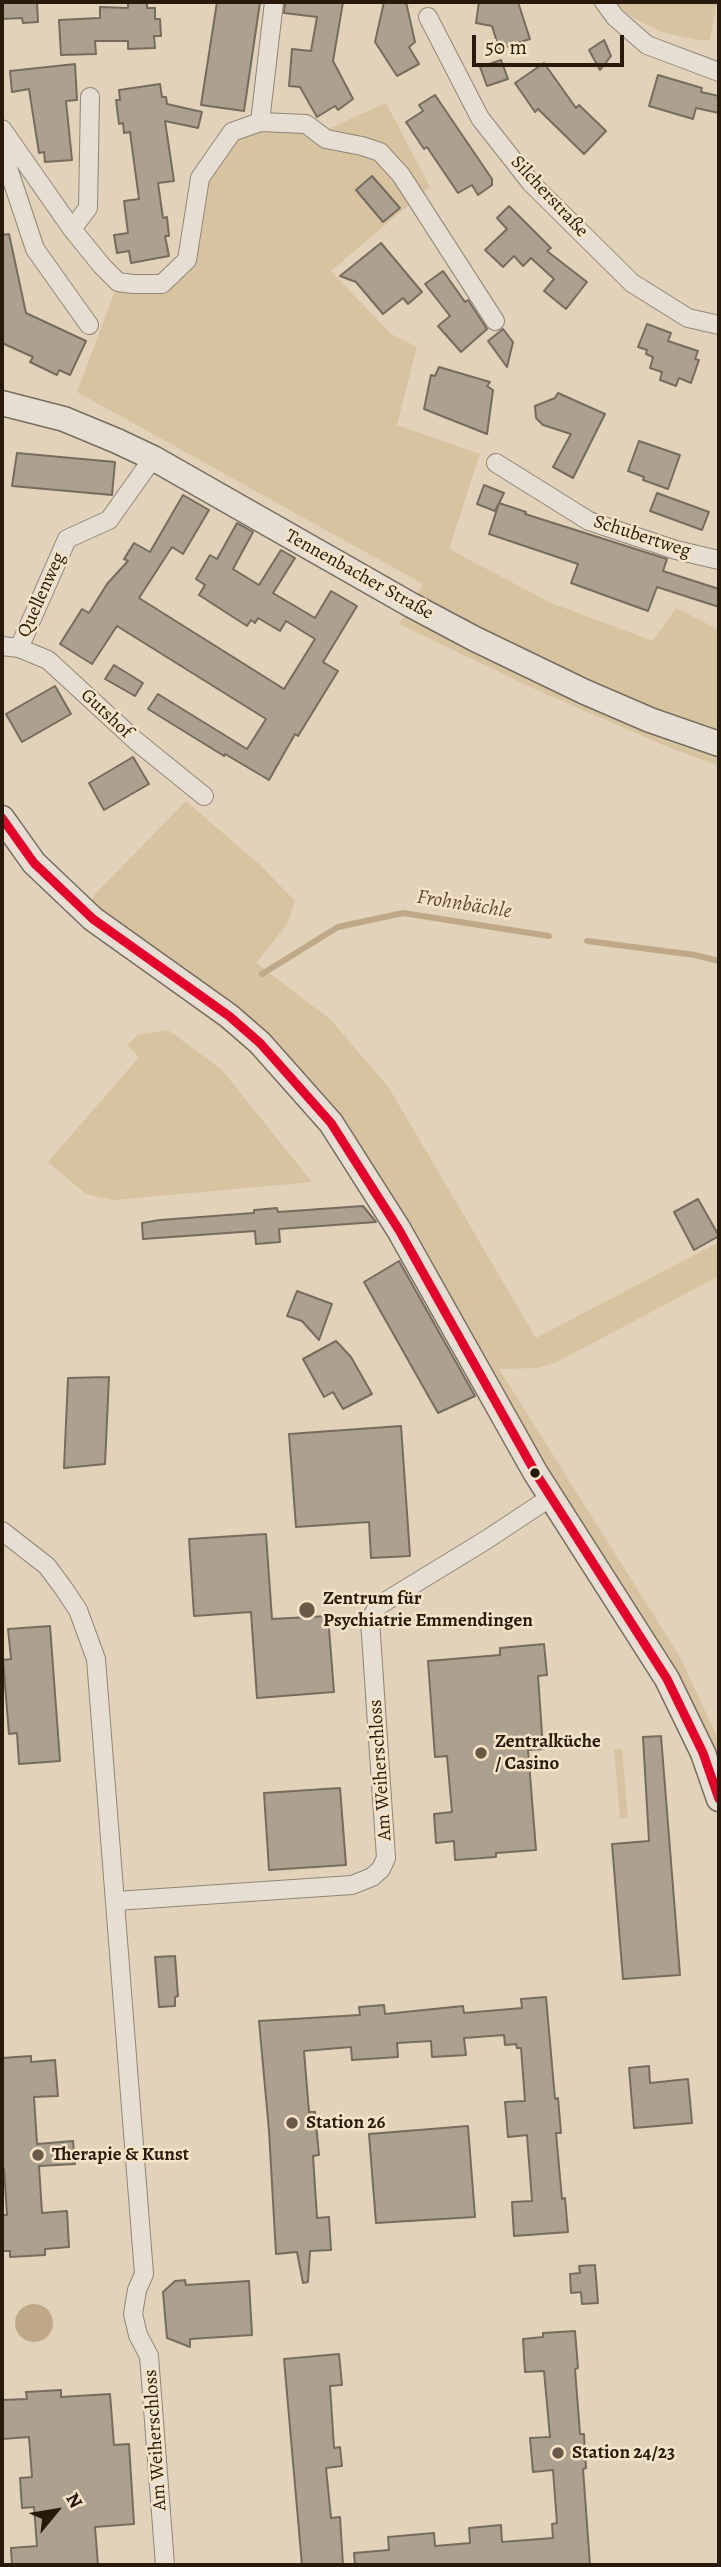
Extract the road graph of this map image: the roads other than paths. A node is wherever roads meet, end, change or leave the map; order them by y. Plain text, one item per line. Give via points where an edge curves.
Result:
1 (275, 2) edge
2 (604, 2) edge
3 (428, 17) dead end
4 (719, 72) edge
5 (90, 97) dead end
6 (260, 122) junction
7 (2, 130) edge
8 (72, 229) junction
9 (495, 321) dead end
10 (719, 325) edge
11 (89, 326) dead end
12 (2, 402) edge
13 (153, 458) junction
14 (496, 463) dead end
15 (719, 559) edge
16 (10, 647) edge
17 (719, 744) edge
18 (204, 796) dead end
19 (2, 818) edge
20 (551, 1497) junction
21 (2, 1531) edge
22 (719, 1799) edge
23 (116, 1901) junction
24 (165, 2565) edge

1 - 6 street
2 - 4 street via 648,45
3 - 10 street, Silcherstraße via 480,118 531,183 632,283 688,318
5 - 8 street via 89,208
6 - 8 street via 232,132 200,178 187,260 162,284 118,282
6 - 9 street via 306,124 326,139 380,152
7 - 8 street
7 - 11 street via 6,162 35,248
12 - 13 street, Tennenbacher Straße via 64,419
13 - 16 street, Quellenweg via 109,520 67,539
13 - 17 street, Tennenbacher Straße via 475,639 650,720
14 - 15 street, Schubertweg via 589,521
16 - 18 street, Gutshof via 48,660
19 - 20 street via 34,863 93,919 229,1016 260,1043 331,1123 399,1230
20 - 22 street via 667,1679 703,1753
20 - 23 street, Am Weiherschloss via 378,1606 370,1620 386,1858 381,1869 352,1885
21 - 23 street, Am Weiherschloss via 47,1566 64,1589 78,1610 96,1659
23 - 24 street, Am Weiherschloss via 144,2274 133,2314 149,2356

